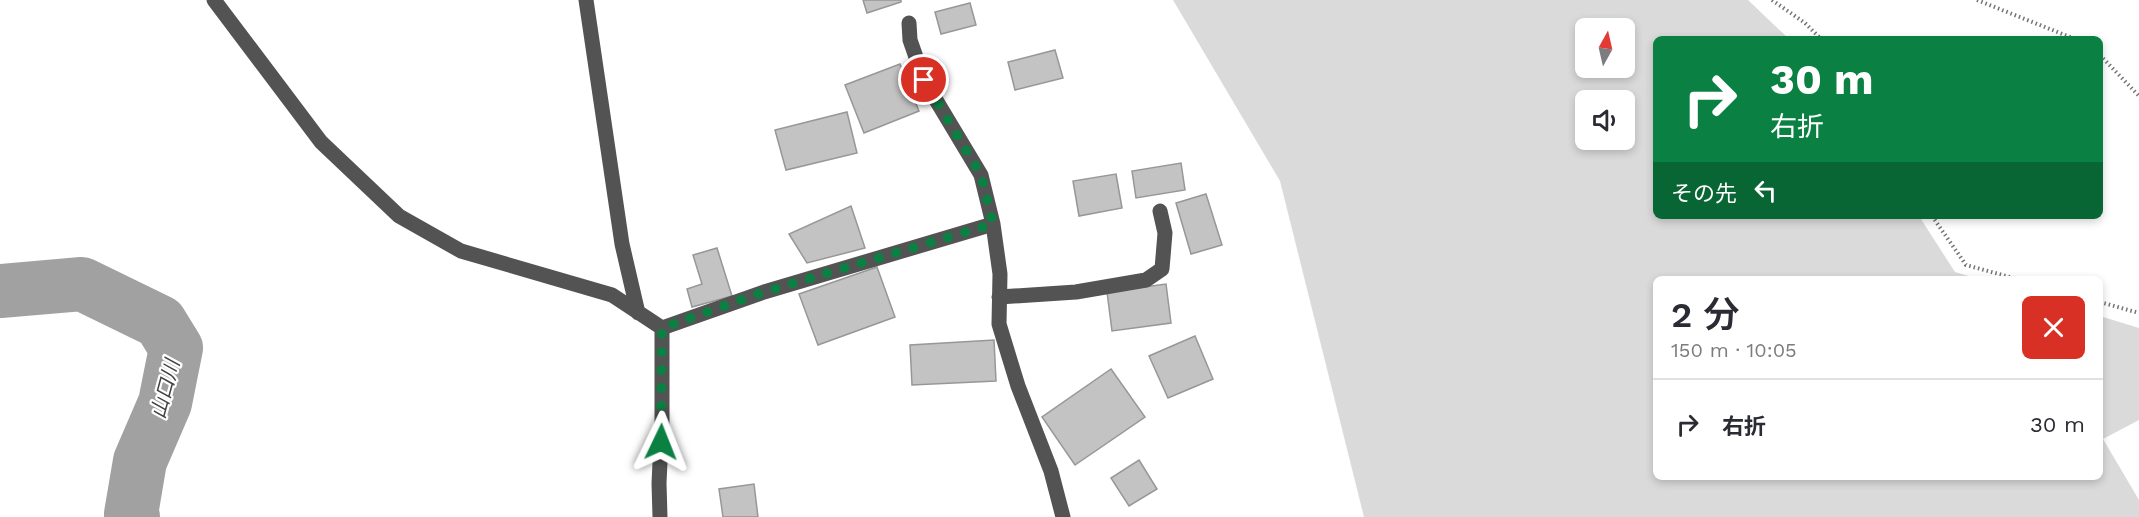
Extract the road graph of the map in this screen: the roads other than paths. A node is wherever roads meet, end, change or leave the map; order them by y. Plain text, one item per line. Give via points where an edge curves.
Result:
1 (214, 0) edge
2 (586, 0) edge
3 (909, 23) dead end
4 (1160, 211) dead end
5 (993, 224) junction
6 (999, 297) junction
7 (638, 312) junction
8 (662, 328) junction
9 (660, 517) edge
10 (1063, 517) edge

1 - 7 street via 321,142 399,216 461,251 612,295
2 - 7 street via 622,244
3 - 5 street via 910,40 924,80 981,175
4 - 6 street via 1165,233 1162,269 1146,280 1076,292
5 - 6 street
5 - 8 street via 764,292
6 - 10 street via 999,324 1051,471
7 - 8 street
8 - 9 street

